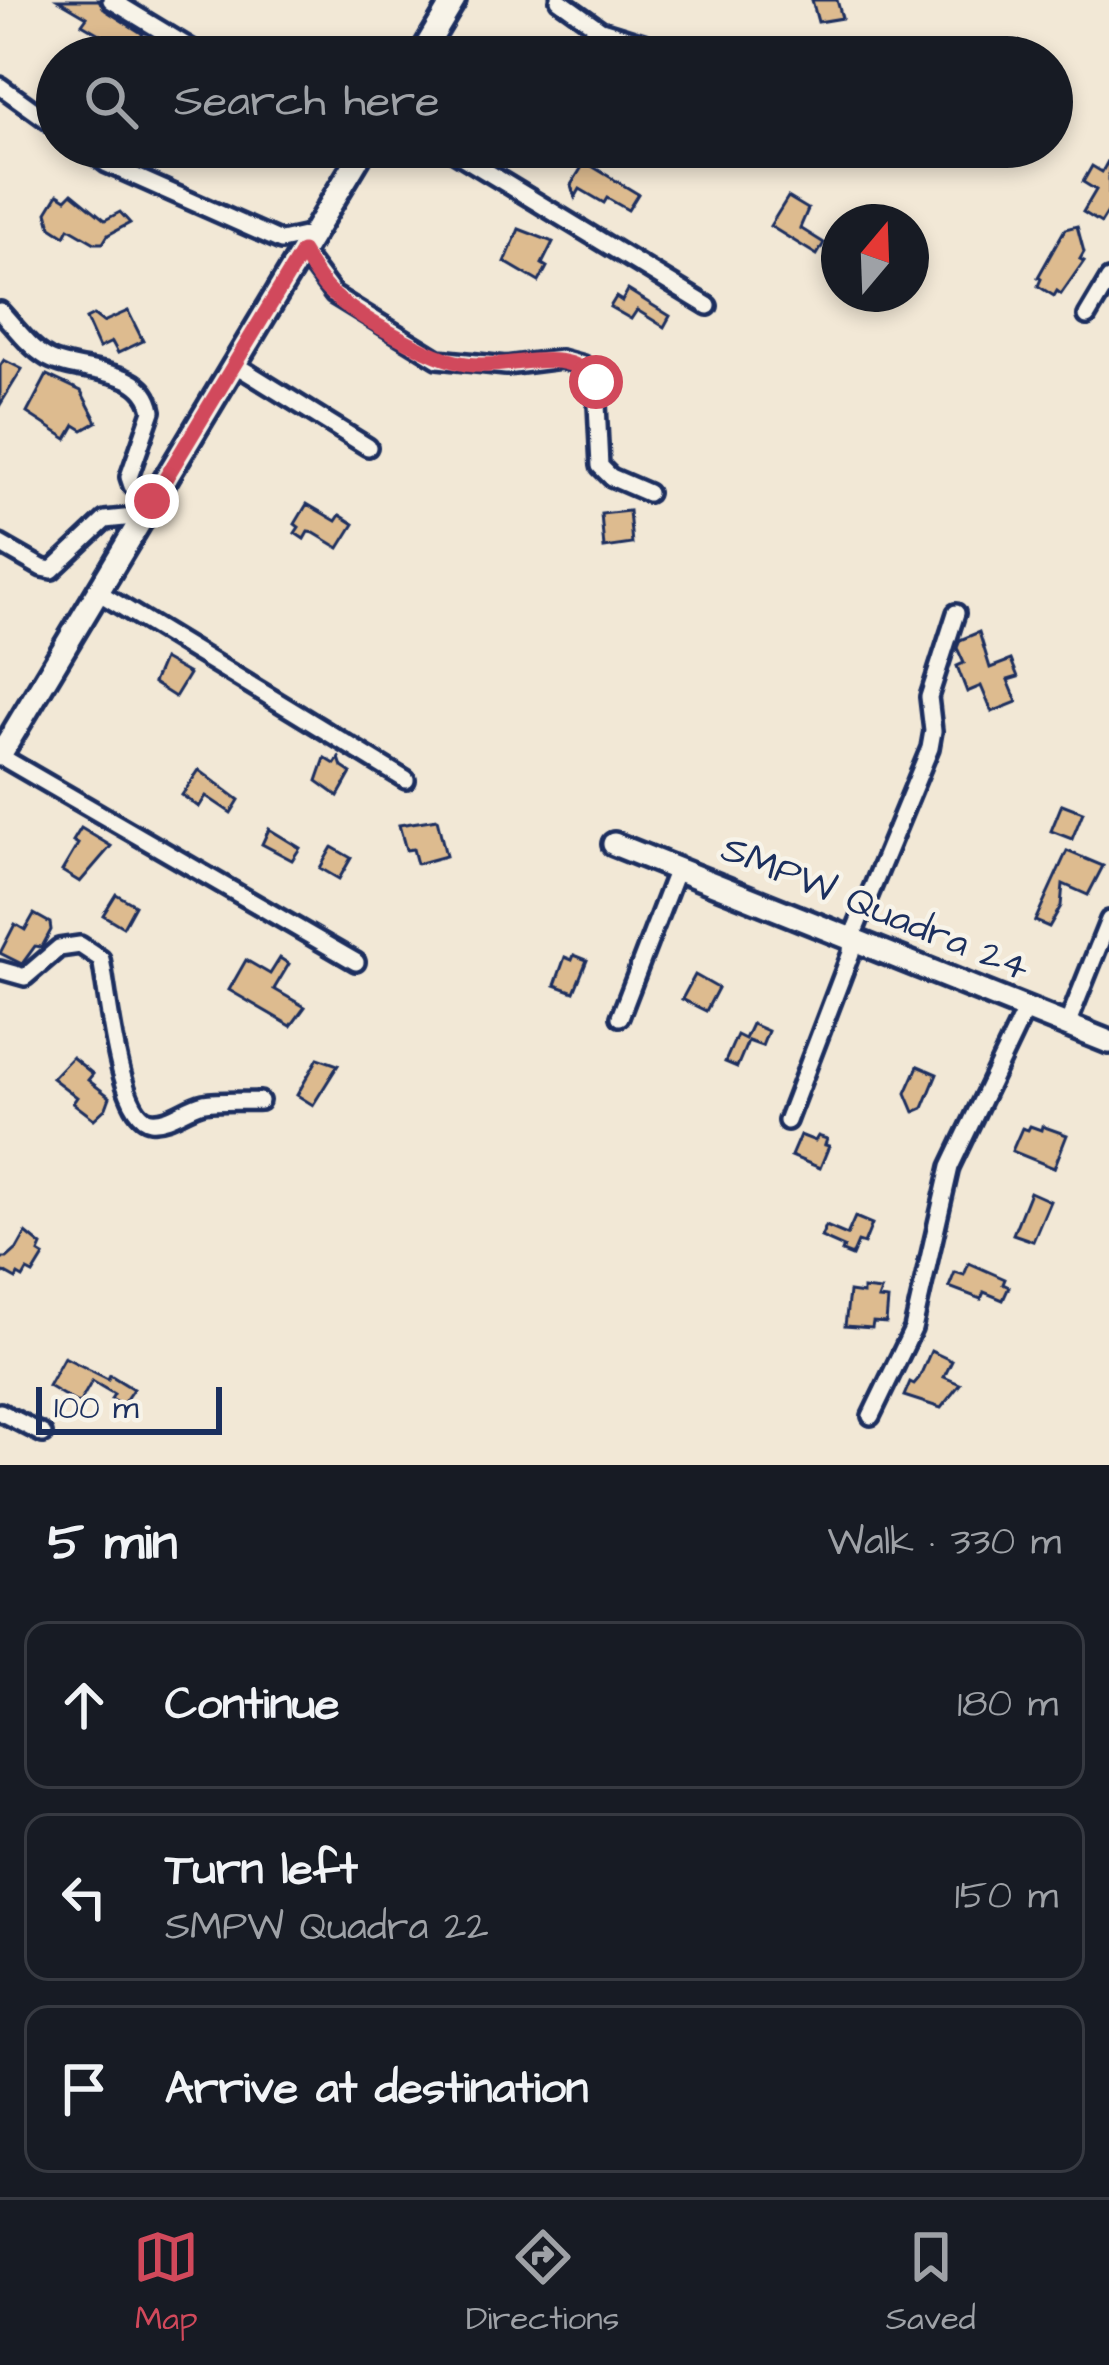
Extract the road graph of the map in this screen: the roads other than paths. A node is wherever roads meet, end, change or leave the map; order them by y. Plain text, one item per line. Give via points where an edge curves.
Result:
1 (111, 0) edge
2 (454, 0) edge
3 (559, 0) edge
4 (170, 36) edge
5 (433, 36) edge
6 (621, 36) edge
7 (0, 86) edge
8 (36, 113) edge
9 (116, 168) edge
10 (351, 168) edge
11 (481, 168) edge
12 (307, 243) junction
13 (1109, 279) edge
14 (708, 305) dead end
15 (0, 311) edge
16 (1087, 316) dead end
17 (234, 364) junction
18 (368, 447) dead end
19 (648, 493) dead end
20 (148, 508) junction
21 (0, 544) edge
22 (98, 592) junction
23 (956, 614) dead end
24 (0, 755) edge
25 (406, 780) dead end
26 (614, 844) dead end
27 (677, 868) junction
28 (1109, 920) edge
29 (852, 937) junction
30 (356, 962) dead end
31 (0, 970) edge
32 (1025, 1008) junction
33 (620, 1017) dead end
34 (1067, 1025) junction
35 (1109, 1042) edge
36 (260, 1101) dead end
37 (787, 1121) dead end
38 (0, 1412) edge
39 (871, 1416) dead end
40 (43, 1434) dead end

1 - 4 street
2 - 5 street
3 - 6 street
7 - 8 street
9 - 12 street via 281,241
10 - 12 street
11 - 14 street
12 - 17 street
12 - 19 street via 334,296 438,358 583,365 596,382 600,466
13 - 16 street
15 - 20 street via 42,354 123,377 143,392 150,419 129,476
17 - 18 street
17 - 20 street
20 - 21 street via 105,520 52,570
20 - 22 street
22 - 24 street
22 - 25 street
23 - 29 street via 928,697 930,748
24 - 30 street
26 - 27 street, SMPW Quadra 24
27 - 29 street, SMPW Quadra 24
27 - 33 street
28 - 34 street
29 - 32 street, SMPW Quadra 24
29 - 37 street
31 - 36 street via 25,977 59,948 80,945 101,959 122,1080 132,1111 146,1121 202,1104
32 - 34 street, SMPW Quadra 24
32 - 39 street via 950,1167 913,1329
34 - 35 street, SMPW Quadra 24
38 - 40 street

